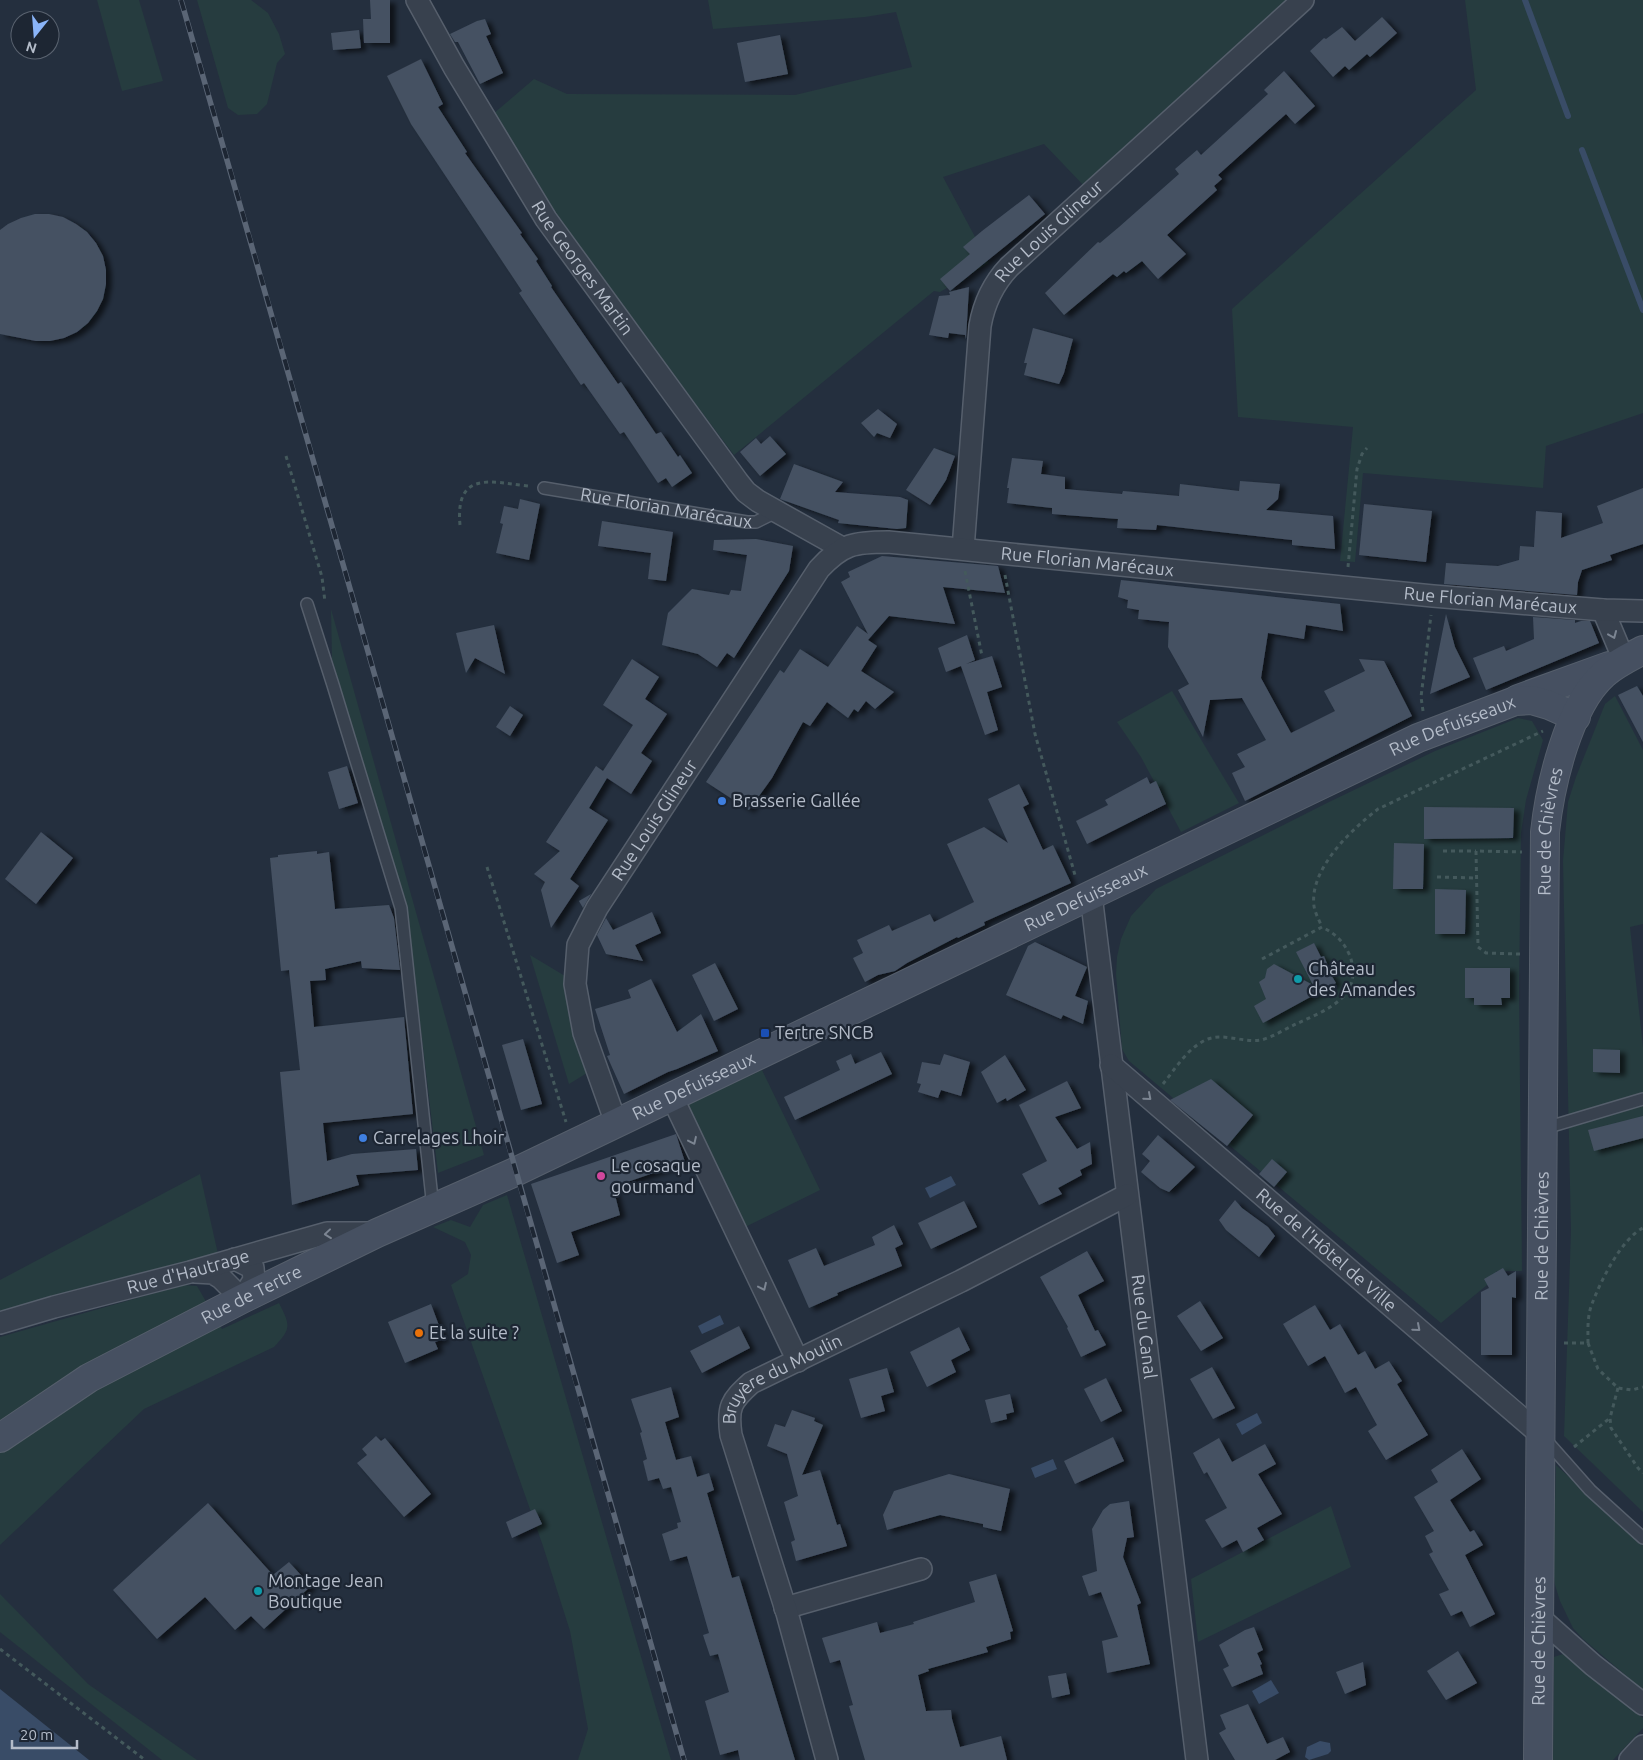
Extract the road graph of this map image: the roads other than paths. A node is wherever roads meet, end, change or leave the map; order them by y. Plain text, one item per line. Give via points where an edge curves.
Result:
1 (417, 0) edge
2 (1303, 0) edge
3 (544, 488) road end
4 (776, 512) junction
5 (842, 548) junction
6 (964, 549) junction
7 (307, 604) dead end
8 (1603, 610) junction
9 (1643, 611) edge
10 (1629, 657) edge
11 (1515, 701) junction
12 (1576, 717) junction
13 (1091, 894) junction
14 (1111, 1065) junction
15 (672, 1096) junction
16 (1643, 1099) edge
17 (616, 1123) junction
18 (1542, 1129) junction
19 (515, 1172) joint
20 (1127, 1195) junction
21 (433, 1208) junction
22 (377, 1233) junction
23 (235, 1259) junction
24 (190, 1272) junction
25 (242, 1299) junction
26 (0, 1323) edge
27 (798, 1361) junction
28 (1540, 1434) junction
29 (0, 1438) edge
30 (1643, 1538) edge
31 (921, 1569) dead end
32 (785, 1608) junction
33 (1539, 1617) junction
34 (1643, 1704) edge
35 (1643, 1746) edge
36 (827, 1760) edge
37 (1197, 1760) edge
38 (1538, 1760) edge
39 (1630, 1760) edge

1 - 4 street, Rue Georges Martin via 546,219 738,482 758,502
2 - 6 street, Rue Louis Glineur via 1000,276 983,310 980,326
3 - 4 lane, Rue Florian Marécaux via 747,522 756,522
4 - 5 street, Rue Florian Marécaux
5 - 6 street, Rue Florian Marécaux via 888,542
5 - 17 street, Rue Louis Glineur via 814,578 597,908 578,946 575,984 584,1033
6 - 8 street, Rue Florian Marécaux via 1346,588
7 - 21 lane via 401,908
8 - 9 street, Rue Florian Marécaux
8 -> 10 street
10 - 11 street
10 - 12 street via 1604,674 1584,699
11 - 12 street, Rue Defuisseaux via 1532,700
11 - 13 street, Rue Defuisseaux via 1429,733
12 - 18 street, Rue de Chièvres via 1551,793 1544,832
13 - 14 street, Rue du Canal
13 - 15 street, Rue Defuisseaux
14 - 20 street, Rue du Canal
14 -> 28 street, Rue de l'Hôtel de Ville
15 - 17 street, Rue Defuisseaux
15 -> 27 street
16 - 18 lane
17 - 19 street, Rue Defuisseaux
18 - 28 street, Rue de Chièvres
19 - 21 street, Rue de Tertre
20 - 27 street, Bruyère du Moulin
20 - 37 street, Rue du Canal
21 - 22 street, Rue de Tertre
22 -> 23 street, Rue d'Hautrage via 327,1233
22 - 25 street, Rue de Tertre
23 - 24 street, Rue d'Hautrage
23 - 25 street via 253,1268 254,1280
24 - 25 street via 213,1273
24 - 26 street, Rue d'Hautrage
25 - 29 street, Rue de Tertre via 89,1378
27 - 32 street, Bruyère du Moulin via 751,1383 736,1396 730,1424
28 - 30 lane via 1590,1490
28 - 33 street, Rue de Chièvres
31 - 32 street
32 - 36 street, Bruyère du Moulin
33 - 34 street
33 - 38 street, Rue de Chièvres
35 - 39 street

